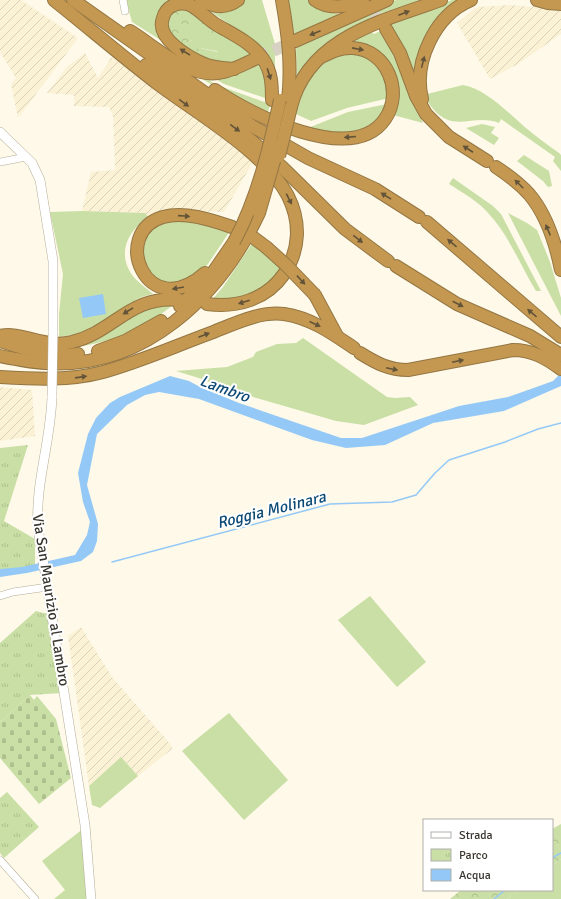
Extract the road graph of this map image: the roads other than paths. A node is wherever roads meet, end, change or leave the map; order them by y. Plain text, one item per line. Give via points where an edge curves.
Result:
1 (54, 0) edge
2 (74, 0) edge
3 (123, 0) edge
4 (191, 0) edge
5 (201, 0) edge
6 (238, 0) edge
7 (273, 0) edge
8 (282, 0) edge
9 (363, 0) edge
10 (387, 0) edge
11 (441, 0) edge
12 (471, 0) edge
13 (537, 0) edge
14 (317, 1) edge
15 (561, 4) edge
16 (125, 11) dead end
17 (360, 13) junction
18 (386, 29) tunnel mouth
19 (232, 32) junction
20 (295, 41) tunnel mouth
21 (321, 57) junction
22 (169, 58) junction
23 (256, 58) tunnel mouth
24 (234, 69) junction
25 (283, 103) junction
26 (426, 114) junction
27 (0, 132) edge
28 (26, 157) junction
29 (0, 162) edge
30 (232, 227) dead end
31 (254, 238) dead end
32 (230, 243) junction
33 (561, 270) edge
34 (179, 300) dead end
35 (207, 304) dead end
36 (0, 336) edge
37 (337, 337) junction
38 (560, 337) edge
39 (0, 341) edge
40 (547, 353) junction
41 (0, 356) edge
42 (561, 356) edge
43 (561, 369) edge
44 (0, 377) edge
45 (48, 587) junction
46 (0, 596) edge
47 (1, 863) edge
48 (35, 899) edge
49 (91, 899) edge

1 -> 35 highway via 158,84 252,155 277,180 288,196 295,217 297,239 291,261 281,278 262,294 243,303 233,306
1 -> 40 highway via 246,136 278,163 345,229 392,263 457,304 530,336
2 - 22 highway via 144,40
38 -> 2 highway via 423,220 375,189 308,158 252,126
3 - 16 street
4 - 19 highway
5 - 6 highway via 210,5 225,7
7 - 25 highway via 283,58
8 - 25 highway via 288,29 291,70
9 - 14 highway via 345,6
10 - 17 highway
21 -> 11 highway via 337,42 353,34
26 -> 12 highway via 420,77 426,49 446,18 460,5
13 - 15 highway
14 - 17 highway via 337,11
17 -> 20 highway
18 - 26 highway via 400,53 416,96
24 -> 19 highway via 203,64 170,42 164,35 162,19 172,6 190,5 217,25
19 -> 25 highway via 255,48 264,60
21 -> 22 highway via 338,49 352,48 376,57 385,67 394,90 392,104 385,119 377,128 357,137 341,138 299,132 247,111
21 - 25 highway
22 - 24 highway via 205,73 222,73
23 - 24 highway
25 - 32 highway, bridge via 266,136 269,149 255,197
25 - 41 highway, bridge via 269,181 259,213 238,252 216,283 182,316 147,340 118,353 81,362 46,363
33 -> 26 highway via 558,254 529,194 514,180 449,137
27 - 28 main road, Via San Maurizio al Lambro
28 - 29 street
28 - 45 main road, Via San Maurizio al Lambro, bridge via 40,180 54,280 50,432 37,497 38,528
32 -> 30 highway via 207,271 182,288 171,289 152,282 144,274 137,256 141,236 153,221 162,218 202,218
31 -> 37 highway, bridge via 286,264 315,295
32 - 39 highway via 212,274 188,300 162,320 125,341 101,350 63,355
34 -> 36 highway via 156,300 134,307 93,334 70,342 45,343 9,334
37 -> 40 highway via 380,365 398,370 523,350
44 -> 37 highway via 62,379 88,376 119,368 266,314 284,314 306,320
40 - 42 highway
40 - 43 highway
45 - 46 street
45 - 49 main road, Via San Maurizio al Lambro via 85,825
47 - 48 street

